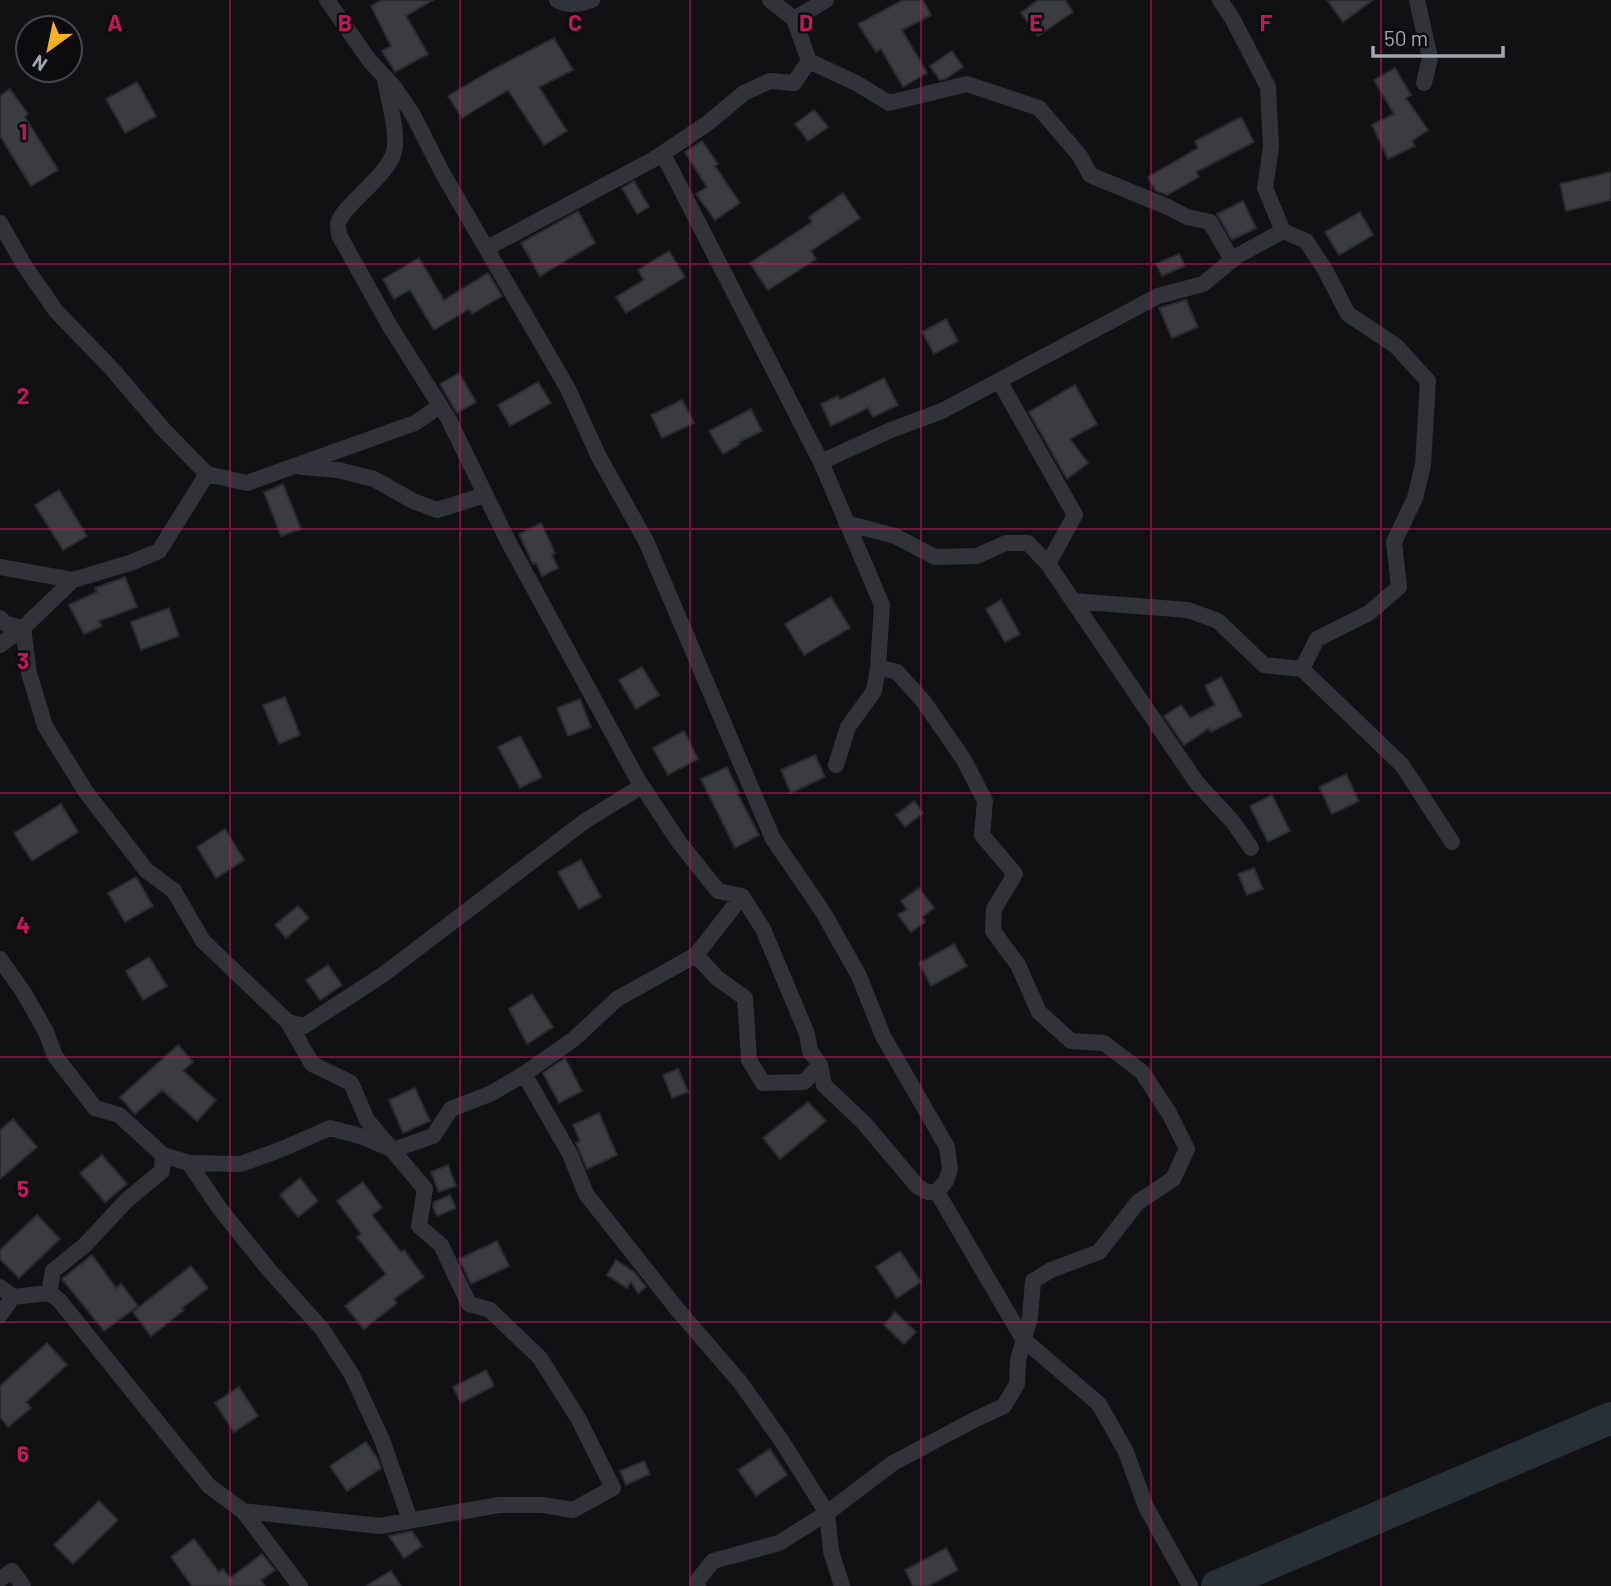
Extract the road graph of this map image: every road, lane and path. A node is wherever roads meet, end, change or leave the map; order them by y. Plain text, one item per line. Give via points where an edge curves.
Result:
1 (327, 0) edge
2 (557, 0) edge
3 (592, 0) edge
4 (771, 0) edge
5 (826, 0) edge
6 (1220, 0) edge
7 (1417, 0) edge
8 (794, 19) junction
9 (808, 61) junction
10 (385, 77) junction
11 (1424, 83) dead end
12 (663, 154) junction
13 (0, 223) edge
14 (1283, 231) junction
15 (486, 248) junction
16 (1232, 260) junction
17 (1000, 382) junction
18 (440, 406) junction
19 (821, 462) junction
20 (296, 466) junction
21 (207, 474) junction
22 (485, 495) junction
23 (846, 523) junction
24 (1048, 564) junction
25 (0, 567) edge
26 (73, 580) junction
27 (1073, 601) junction
28 (0, 618) edge
29 (23, 628) junction
30 (0, 645) edge
31 (878, 667) junction
32 (1302, 669) junction
33 (836, 765) dead end
34 (642, 786) junction
35 (1452, 842) dead end
36 (1251, 848) dead end
37 (742, 896) junction
38 (696, 955) junction
39 (0, 959) edge
40 (288, 1022) junction
41 (820, 1065) junction
42 (524, 1074) junction
43 (393, 1150) junction
44 (163, 1155) junction
45 (189, 1163) junction
46 (937, 1192) junction
47 (7, 1292) edge
48 (49, 1293) junction
49 (0, 1315) edge
50 (1023, 1339) junction
51 (243, 1511) junction
52 (827, 1513) junction
53 (410, 1520) junction
54 (0, 1579) edge
55 (23, 1586) edge
56 (300, 1586) edge
57 (698, 1586) edge
58 (842, 1586) edge
59 (1191, 1586) edge

1 - 10 street
2 - 3 street via 563,4
4 - 8 street
5 - 8 street
6 - 14 street via 1268,88 1271,147 1265,188
7 - 11 street via 1430,58
8 - 9 street
9 - 12 street via 794,83 770,81 744,93
9 - 16 street via 889,103 967,84 1040,108 1090,175 1187,218 1210,222
10 - 15 street via 412,113
10 - 18 street via 394,154 370,188 342,215 339,235
12 - 15 street
12 - 19 street
13 - 21 street via 56,311
14 - 16 street
14 - 32 street via 1306,241 1348,314 1396,346 1428,382 1423,465 1415,498 1394,542 1399,587 1369,613 1317,639
15 - 46 street via 567,387 646,541 773,839 823,912 859,976 883,1036 947,1147 950,1169
16 - 17 street via 1203,284 1158,296
17 - 19 street
17 - 24 street via 1075,515
18 - 20 street via 415,423
18 - 22 street
19 - 23 street
20 - 21 street via 247,483
20 - 22 street via 374,479 437,510
21 - 26 street via 159,551
22 - 34 street
23 - 24 street via 895,536 935,557 977,556 1006,543 1028,542
23 - 31 street via 882,606
24 - 27 street
25 - 26 street
26 - 29 street
27 - 32 street via 1188,610 1219,621 1264,665
27 - 36 street via 1197,783
28 - 29 street
29 - 30 street
29 - 40 street via 29,673 45,726 86,792 146,870 174,891 203,941
31 - 33 street via 873,691 848,727
31 - 50 street via 897,671 924,702 964,760 985,801 982,835 1015,874 994,909 993,931 1018,965 1039,1012 1071,1041 1104,1043 1142,1072 1187,1149 1173,1180 1138,1202 1099,1252 1033,1281
32 - 35 street via 1402,765
34 - 37 street via 718,891
34 - 40 street via 556,842 384,974 304,1026
37 - 38 street
37 - 41 street via 762,929 810,1051
38 - 41 street via 745,998 749,1060 763,1083 804,1082
38 - 42 street via 617,999 574,1039
39 - 44 street via 41,1022 55,1056 95,1108 119,1115
40 - 43 street via 312,1064 351,1083 367,1120
41 - 46 street via 824,1085 918,1186
42 - 43 street via 451,1109 433,1136
42 - 52 street via 570,1154 586,1194 740,1382
43 - 45 street via 330,1128 241,1164
43 - 53 street via 425,1189 419,1226 441,1245 469,1304 490,1310 540,1358 578,1418 613,1488 573,1510 499,1505
44 - 45 street
44 - 48 street via 162,1171 53,1271
45 - 53 street via 220,1209 322,1329 352,1375 382,1440
46 - 50 street
47 - 48 street
47 - 49 street
48 - 51 street via 60,1300 209,1486
50 - 52 street via 1017,1384 1004,1406 893,1463
50 - 59 street via 1099,1404 1126,1452 1146,1507
51 - 53 street via 380,1526
51 - 56 street
52 - 57 street via 779,1543 713,1561
52 - 58 street via 831,1551
54 - 55 street via 12,1571

